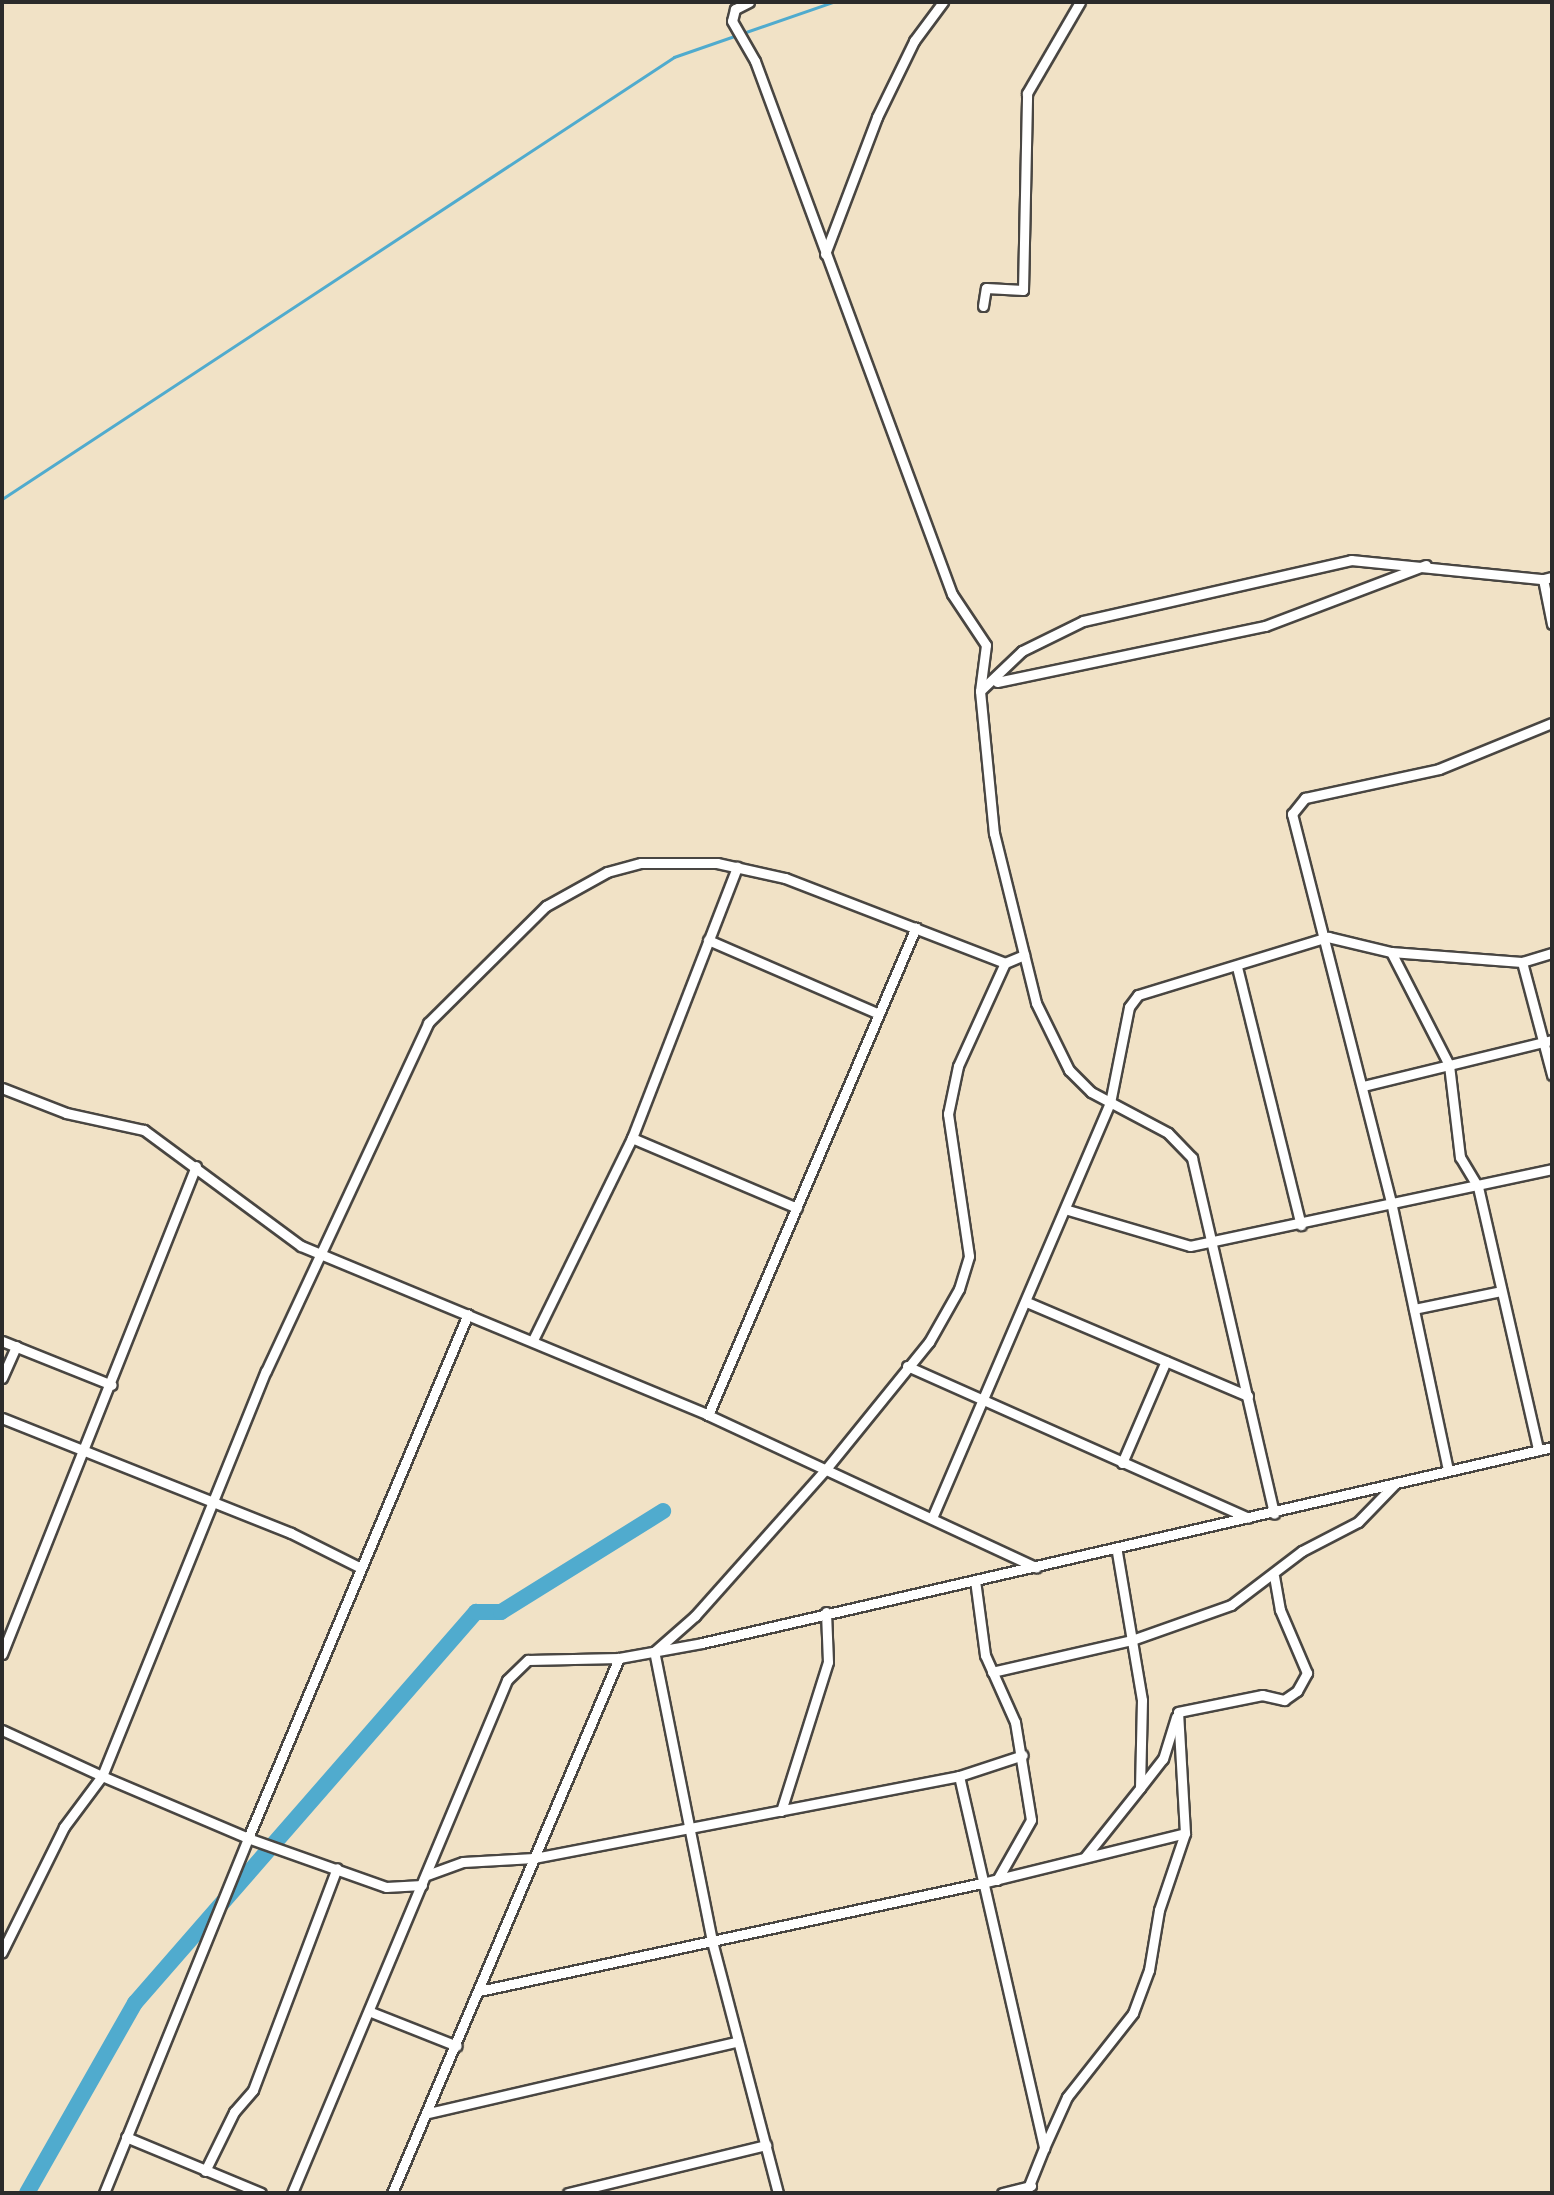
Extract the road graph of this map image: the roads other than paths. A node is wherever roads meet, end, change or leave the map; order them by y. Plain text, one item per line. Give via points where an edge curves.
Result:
1 (749, 2) edge
2 (943, 2) edge
3 (1080, 2) edge
4 (825, 254) junction
5 (983, 306) dead end
6 (1429, 564) junction
7 (1547, 578) edge
8 (1552, 624) edge
9 (996, 682) junction
10 (980, 691) junction
11 (1552, 723) edge
12 (737, 867) junction
13 (916, 927) junction
14 (1328, 937) junction
15 (708, 940) junction
16 (1391, 952) junction
17 (1552, 953) edge
18 (1024, 955) junction
19 (1522, 962) junction
20 (1005, 963) junction
21 (1237, 967) junction
22 (879, 1014) junction
23 (1549, 1041) edge
24 (1449, 1065) junction
25 (1552, 1075) edge
26 (1363, 1086) junction
27 (2, 1088) edge
28 (1110, 1103) junction
29 (632, 1138) junction
30 (196, 1166) junction
31 (1552, 1169) edge
32 (1478, 1187) junction
33 (1392, 1206) junction
34 (797, 1208) junction
35 (1068, 1210) junction
36 (1301, 1225) junction
37 (1214, 1243) junction
38 (322, 1256) junction
39 (1501, 1291) junction
40 (1028, 1303) junction
41 (1414, 1309) junction
42 (468, 1314) junction
43 (533, 1340) junction
44 (2, 1341) edge
45 (16, 1346) junction
46 (1166, 1361) junction
47 (907, 1366) junction
48 (2, 1378) edge
49 (112, 1385) junction
50 (1248, 1396) junction
51 (984, 1403) junction
52 (708, 1415) junction
53 (2, 1418) edge
54 (1552, 1447) edge
55 (87, 1449) junction
56 (1538, 1450) junction
57 (1122, 1463) junction
58 (827, 1469) junction
59 (1448, 1469) junction
60 (1395, 1484) junction
61 (215, 1505) junction
62 (1274, 1514) junction
63 (932, 1518) junction
64 (1248, 1518) junction
65 (1116, 1552) junction
66 (359, 1567) junction
67 (1036, 1567) junction
68 (1274, 1577) junction
69 (975, 1580) junction
70 (825, 1612) junction
71 (1132, 1640) junction
72 (654, 1652) junction
73 (2, 1654) edge
74 (619, 1658) junction
75 (992, 1672) junction
76 (1178, 1712) junction
77 (2, 1730) edge
78 (1023, 1755) junction
79 (102, 1776) junction
80 (959, 1776) junction
81 (1140, 1788) junction
82 (781, 1811) junction
83 (690, 1829) junction
84 (1185, 1833) junction
85 (248, 1838) junction
86 (534, 1858) junction
87 (1084, 1858) junction
88 (337, 1868) junction
89 (427, 1875) junction
90 (997, 1880) junction
91 (982, 1883) junction
92 (422, 1885) junction
93 (712, 1941) junction
94 (2, 1952) edge
95 (479, 1992) junction
96 (371, 2012) junction
97 (737, 2042) junction
98 (457, 2046) junction
99 (428, 2113) junction
100 (126, 2137) junction
101 (766, 2145) junction
102 (1044, 2148) junction
103 (205, 2171) junction
104 (1028, 2190) edge
105 (104, 2193) edge
106 (261, 2193) edge
107 (292, 2193) edge
108 (392, 2193) edge
109 (568, 2193) edge
110 (778, 2193) edge
111 (1002, 2193) edge

1 - 4 street via 735,9 732,21 755,61
2 - 4 street via 914,41 877,117
3 - 5 street via 1027,93 1023,290 986,288
4 - 10 street via 886,401 952,594 986,645
6 - 7 street
6 - 9 street via 1265,626
6 - 9 street via 1352,559 1083,621 1022,651
7 - 8 street
9 - 10 street
10 - 18 street via 994,833
11 - 14 street via 1439,769 1297,803 1292,814
12 - 13 street
12 - 15 street
12 - 38 street via 641,863 607,872 546,906 488,959 428,1023
13 - 20 street
13 - 22 street
14 - 16 street
14 - 21 street
14 - 26 street
15 - 22 street
15 - 29 street
16 - 19 street
16 - 24 street
17 - 19 street
18 - 20 street
18 - 28 street via 1051,1040 1069,1070
19 - 23 street
20 - 47 street via 958,1066 948,1114 969,1256 959,1289
21 - 28 street via 1138,995 1129,1007
21 - 36 street
22 - 34 street
23 - 24 street
23 - 25 street
24 - 26 street
24 - 32 street via 1460,1157
26 - 33 street
27 - 30 street via 89,1120 144,1130
28 - 35 street
28 - 37 street via 1181,1143 1192,1158
29 - 34 street
29 - 43 street
30 - 38 street
30 - 49 street
31 - 32 street
32 - 33 street
32 - 39 street
33 - 36 street
33 - 41 street
34 - 52 street
35 - 37 street via 1164,1243
35 - 40 street
36 - 37 street
37 - 50 street
38 - 42 street
38 - 61 street via 266,1371
39 - 41 street
39 - 56 street
40 - 46 street
40 - 51 street
41 - 59 street
42 - 43 street
42 - 66 street
43 - 52 street
44 - 45 street
45 - 48 street
45 - 49 street
46 - 50 street
46 - 57 street
47 - 51 street
47 - 58 street
49 - 55 street
50 - 62 street
51 - 57 street
51 - 63 street
52 - 58 street
53 - 55 street
54 - 56 street
55 - 61 street
55 - 73 street
56 - 59 street
57 - 64 street
58 - 63 street
58 - 72 street
59 - 60 street
60 - 62 street
60 - 68 street via 1358,1522 1302,1551
61 - 66 street
61 - 79 street
62 - 64 street
63 - 67 street
64 - 65 street
65 - 67 street
65 - 71 street
66 - 85 street
67 - 69 street
68 - 71 street via 1231,1605
68 - 76 street via 1280,1610 1307,1673 1297,1691 1284,1700 1262,1695
69 - 70 street
69 - 75 street
70 - 72 street
70 - 82 street via 828,1662
71 - 75 street
71 - 81 street via 1142,1700
72 - 74 street
72 - 83 street
74 - 86 street
74 - 89 street via 528,1660 515,1669
75 - 78 street
76 - 81 street via 1163,1759
76 - 84 street
77 - 79 street
78 - 80 street
78 - 90 street via 1031,1820
79 - 85 street
79 - 94 street via 64,1827
80 - 82 street
80 - 91 street
81 - 87 street
82 - 83 street
83 - 86 street
83 - 93 street
84 - 87 street
84 - 102 street via 1133,2013 1067,2097
85 - 88 street
85 - 100 street
86 - 89 street via 463,1862
86 - 95 street
87 - 90 street
88 - 92 street via 386,1887
88 - 103 street via 253,2090 234,2112
89 - 92 street
90 - 91 street
91 - 93 street
91 - 102 street
92 - 96 street
93 - 95 street
93 - 97 street
95 - 98 street
96 - 98 street
96 - 107 street
97 - 99 street
97 - 101 street
98 - 99 street
99 - 108 street
100 - 103 street
100 - 105 street
101 - 109 street
101 - 110 street
102 - 104 street
103 - 106 street
104 - 111 street

